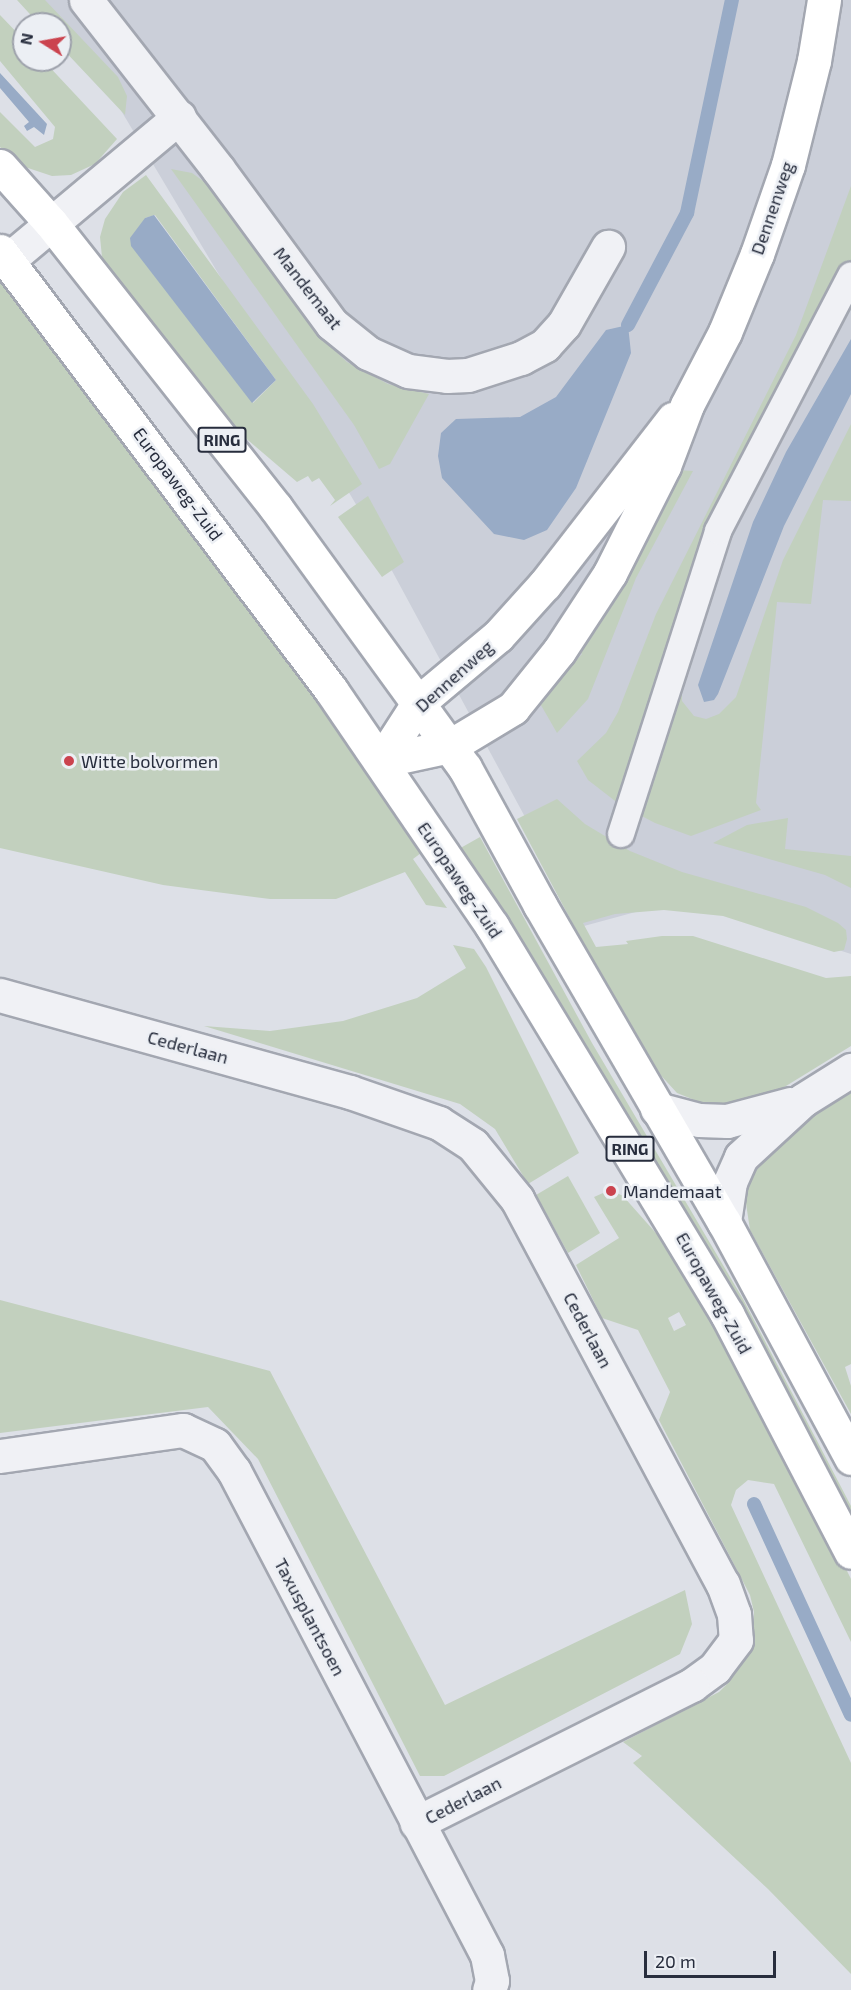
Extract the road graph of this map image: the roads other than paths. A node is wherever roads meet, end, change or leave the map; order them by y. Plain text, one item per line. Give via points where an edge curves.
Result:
1 (86, 0) edge
2 (824, 0) edge
3 (179, 117) junction
4 (0, 166) edge
5 (51, 223) junction
6 (608, 247) dead end
7 (4, 256) edge
8 (851, 276) edge
9 (687, 405) junction
10 (419, 702) junction
11 (450, 746) junction
12 (381, 761) junction
13 (621, 834) dead end
14 (0, 995) edge
15 (851, 1070) edge
16 (803, 1100) junction
17 (657, 1109) junction
18 (724, 1222) junction
19 (0, 1456) edge
20 (851, 1458) edge
21 (851, 1552) edge
22 (417, 1822) junction
23 (489, 1990) edge

1 - 3 street, Mandemaat
2 - 9 main road, Dennenweg via 806,95 775,204 725,332
3 - 5 street
3 - 6 street, Mandemaat via 332,324 368,353 408,370 468,375 545,345 579,302
4 - 5 main road, RING
5 - 7 street
5 - 10 main road, RING via 276,508
7 - 12 main road, Europaweg-Zuid / RING via 222,542
8 - 13 lane via 718,531
9 - 10 main road, Dennenweg via 660,432 606,507 514,619
9 - 11 main road, Dennenweg via 635,529 584,617 513,708
10 - 11 main road, RING
10 - 12 main road, Dennenweg
11 - 12 main road, Dennenweg
11 - 17 main road, RING
12 - 21 main road, Europaweg-Zuid / RING via 492,926 674,1222 750,1356
14 - 22 street, Cederlaan via 350,1092 439,1123 473,1145 517,1199 723,1584 734,1614 736,1640 716,1668 692,1685
15 - 16 street
16 - 17 street via 727,1121 699,1120
16 - 18 street via 741,1157 730,1182
17 - 18 main road, RING
18 - 20 main road, RING
19 - 22 street, Taxusplantsoen via 183,1430 215,1445 234,1471
22 - 23 street, Taxusplantsoen via 487,1955 492,1981

